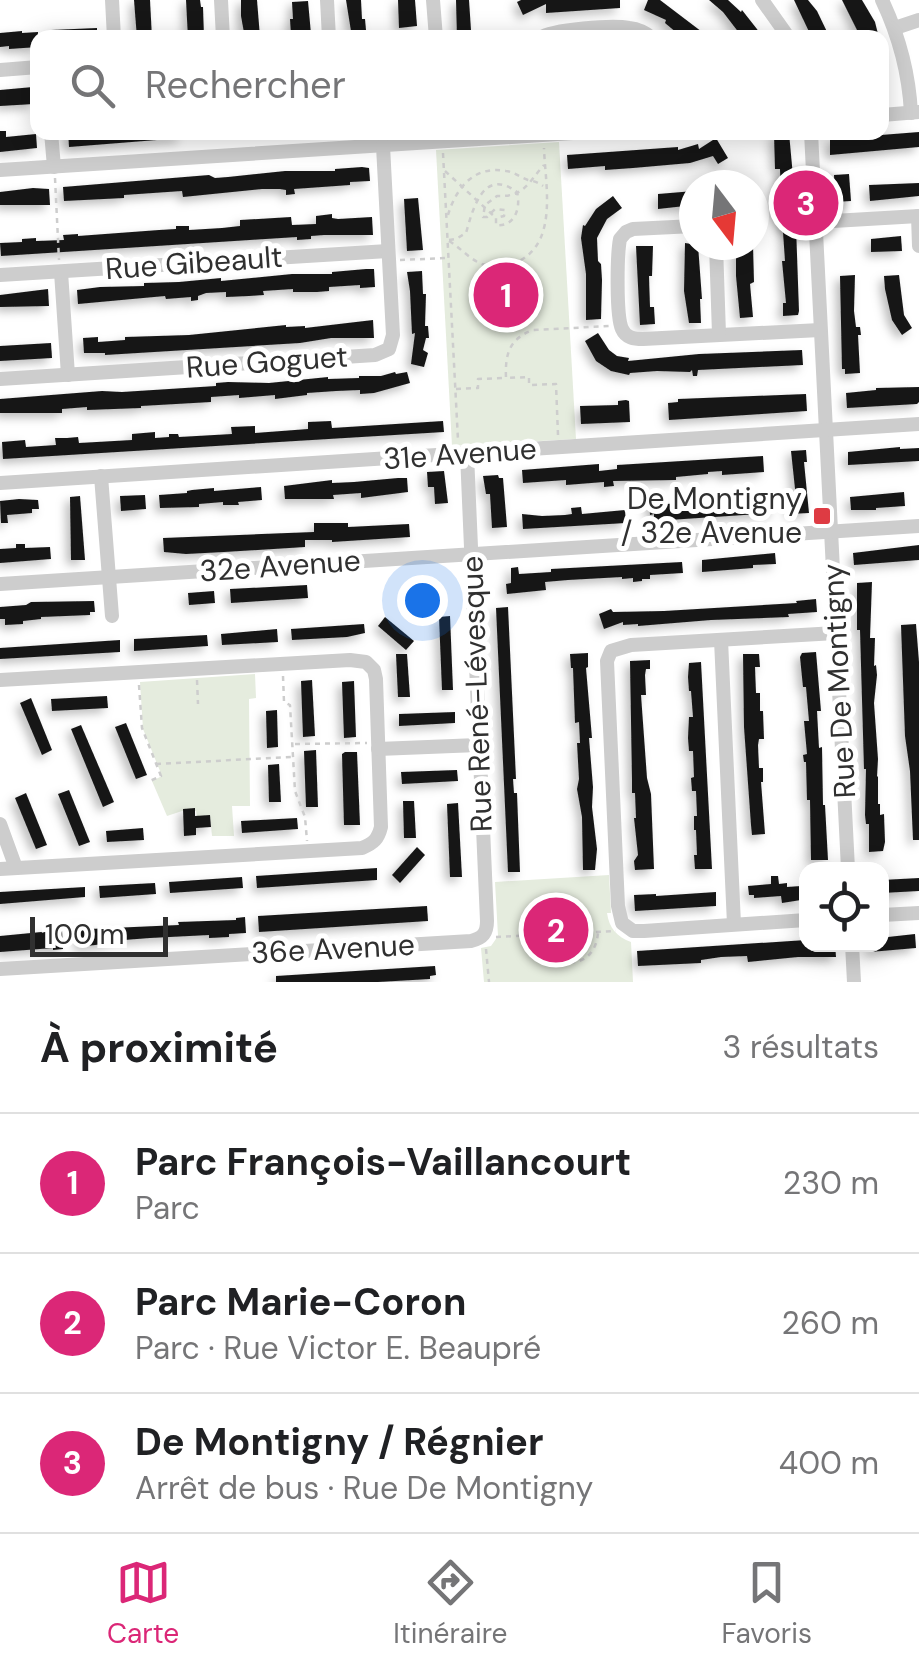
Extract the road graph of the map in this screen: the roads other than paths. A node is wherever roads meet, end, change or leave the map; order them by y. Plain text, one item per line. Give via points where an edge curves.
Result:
1 (112, 0) edge
2 (221, 0) edge
3 (327, 0) edge
4 (433, 0) edge
5 (762, 0) edge
6 (882, 0) edge
7 (919, 20) edge
8 (895, 28) junction
9 (114, 30) edge
10 (223, 30) edge
11 (329, 30) edge
12 (435, 30) edge
13 (581, 30) edge
14 (641, 30) edge
15 (783, 30) edge
16 (30, 68) edge
17 (0, 70) edge
18 (915, 112) edge
19 (889, 114) edge
20 (52, 140) edge
21 (422, 140) edge
22 (811, 140) edge
23 (383, 146) junction
24 (54, 167) junction
25 (0, 170) edge
26 (918, 216) edge
27 (816, 222) junction
28 (679, 226) edge
29 (919, 246) edge
30 (388, 255) junction
31 (717, 260) edge
32 (61, 272) junction
33 (0, 275) edge
34 (820, 330) junction
35 (720, 334) junction
36 (68, 375) junction
37 (0, 379) edge
38 (919, 424) edge
39 (825, 430) junction
40 (463, 454) junction
41 (101, 476) junction
42 (0, 483) edge
43 (919, 526) edge
44 (831, 532) junction
45 (471, 554) junction
46 (108, 577) junction
47 (0, 584) edge
48 (112, 616) dead end
49 (836, 633) junction
50 (721, 640) junction
51 (0, 680) edge
52 (378, 746) junction
53 (478, 746) junction
54 (0, 824) edge
55 (848, 862) edge
56 (16, 868) junction
57 (0, 869) edge
58 (919, 913) edge
59 (889, 915) edge
60 (799, 920) edge
61 (734, 924) junction
62 (489, 939) joint
63 (852, 952) edge
64 (0, 970) edge
65 (854, 982) edge

1 - 9 street
2 - 10 street
3 - 11 street
4 - 12 street
5 - 15 street
6 - 8 street
7 - 8 street
8 - 18 street
13 - 14 street
16 - 17 street
18 - 19 street
20 - 24 street
21 - 23 street
22 - 27 street, Rue De Montigny
23 - 24 street
23 - 30 street, Rue Goguet
24 - 25 street
26 - 27 street
26 - 29 street
27 - 34 street, Rue De Montigny
28 - 35 street via 633,228 620,239 624,334
30 - 32 street, Rue Gibeault
30 - 36 street, Rue Goguet via 393,334 384,353
31 - 35 street
32 - 33 street, Rue Gibeault
32 - 36 street
34 - 35 street
34 - 39 street, Rue De Montigny
36 - 37 street, Rue Goguet
38 - 39 street, 31e Avenue
39 - 40 street, 31e Avenue
39 - 44 street, Rue De Montigny
40 - 41 street, 31e Avenue
40 - 45 street, Rue René-Lévesque
41 - 42 street, 31e Avenue
41 - 46 street
43 - 44 street, 32e Avenue
44 - 45 street, 32e Avenue
44 - 49 street, Rue De Montigny
45 - 46 street, 32e Avenue
45 - 53 street, Rue René-Lévesque
46 - 47 street, 32e Avenue
46 - 48 street
49 - 50 street
49 - 55 street, Rue De Montigny
50 - 61 street
50 - 61 street via 621,647 607,661 618,906 624,925 634,931
51 - 52 street via 359,660 371,665 376,679
52 - 53 street
52 - 56 street via 381,827 379,838 362,848
53 - 62 street, Rue René-Lévesque
54 - 56 street
56 - 57 street
58 - 59 street
60 - 61 street
62 - 64 street, 36e Avenue
63 - 65 street

